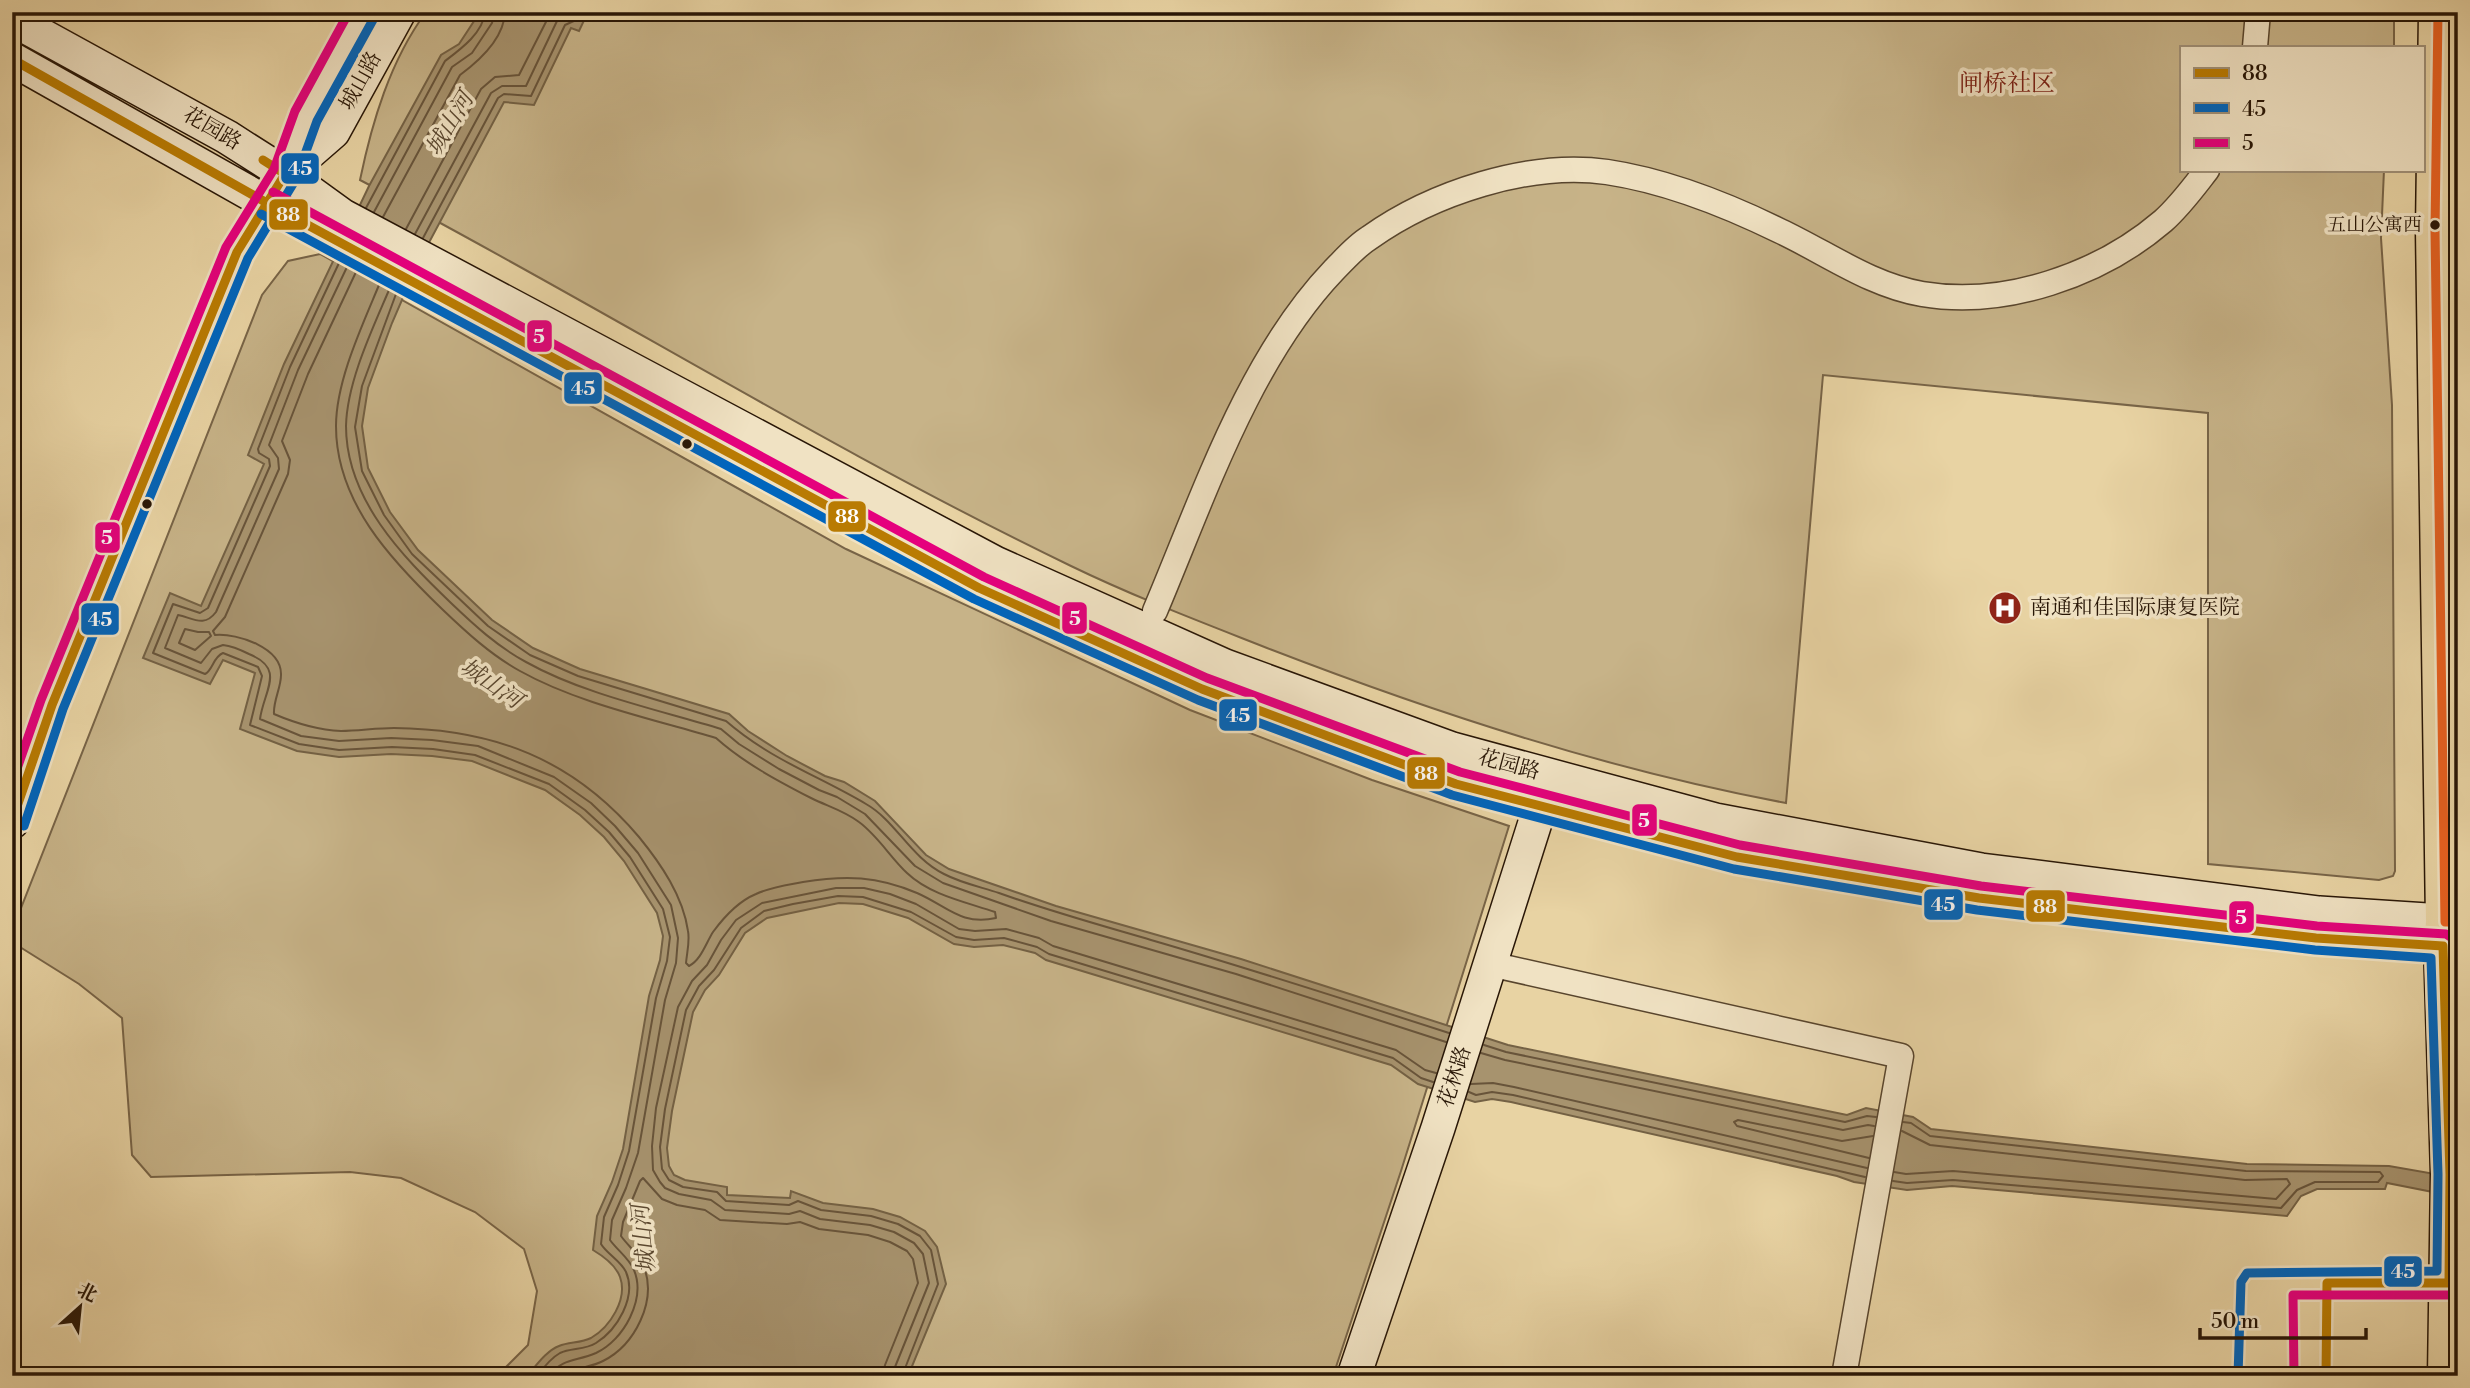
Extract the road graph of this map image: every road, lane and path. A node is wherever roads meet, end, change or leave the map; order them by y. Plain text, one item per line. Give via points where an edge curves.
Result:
1 (363, 12) edge
2 (400, 12) edge
3 (2258, 12) edge
4 (2438, 12) edge
5 (12, 19) edge
6 (2255, 46) edge
7 (12, 59) edge
8 (2205, 172) edge
9 (285, 174) junction
10 (267, 203) junction
11 (337, 227) junction
12 (1155, 611) dead end
13 (1545, 791) junction
14 (12, 822) edge
15 (2451, 934) edge
16 (1490, 964) junction
17 (1354, 1376) edge
18 (1844, 1376) edge
19 (2447, 1376) edge

1 - 9 main road, 城山路 via 306,116
2 - 9 main road, 城山路 via 333,132
3 - 6 street
4 - 15 main road via 2435,230
5 - 9 main road, 花园路 via 228,137
7 - 10 main road, 花园路
8 - 12 street via 2162,221 2105,260 2057,282 1968,296 1923,294 1879,281 1713,201 1617,174 1581,170 1529,174 1445,198 1366,240 1332,272 1292,322 1236,421
9 - 10 main road, 城山路
9 - 11 main road, 花园路
10 - 11 main road, 花园路
10 - 14 main road, 城山路 via 237,252 52,705
11 - 13 main road, 花园路 via 995,563 1224,666 1452,749
13 - 15 main road, 花园路 via 1981,870
13 - 16 main road, 花林路
15 - 19 main road
16 - 17 main road, 花林路
16 - 18 street via 1901,1056

